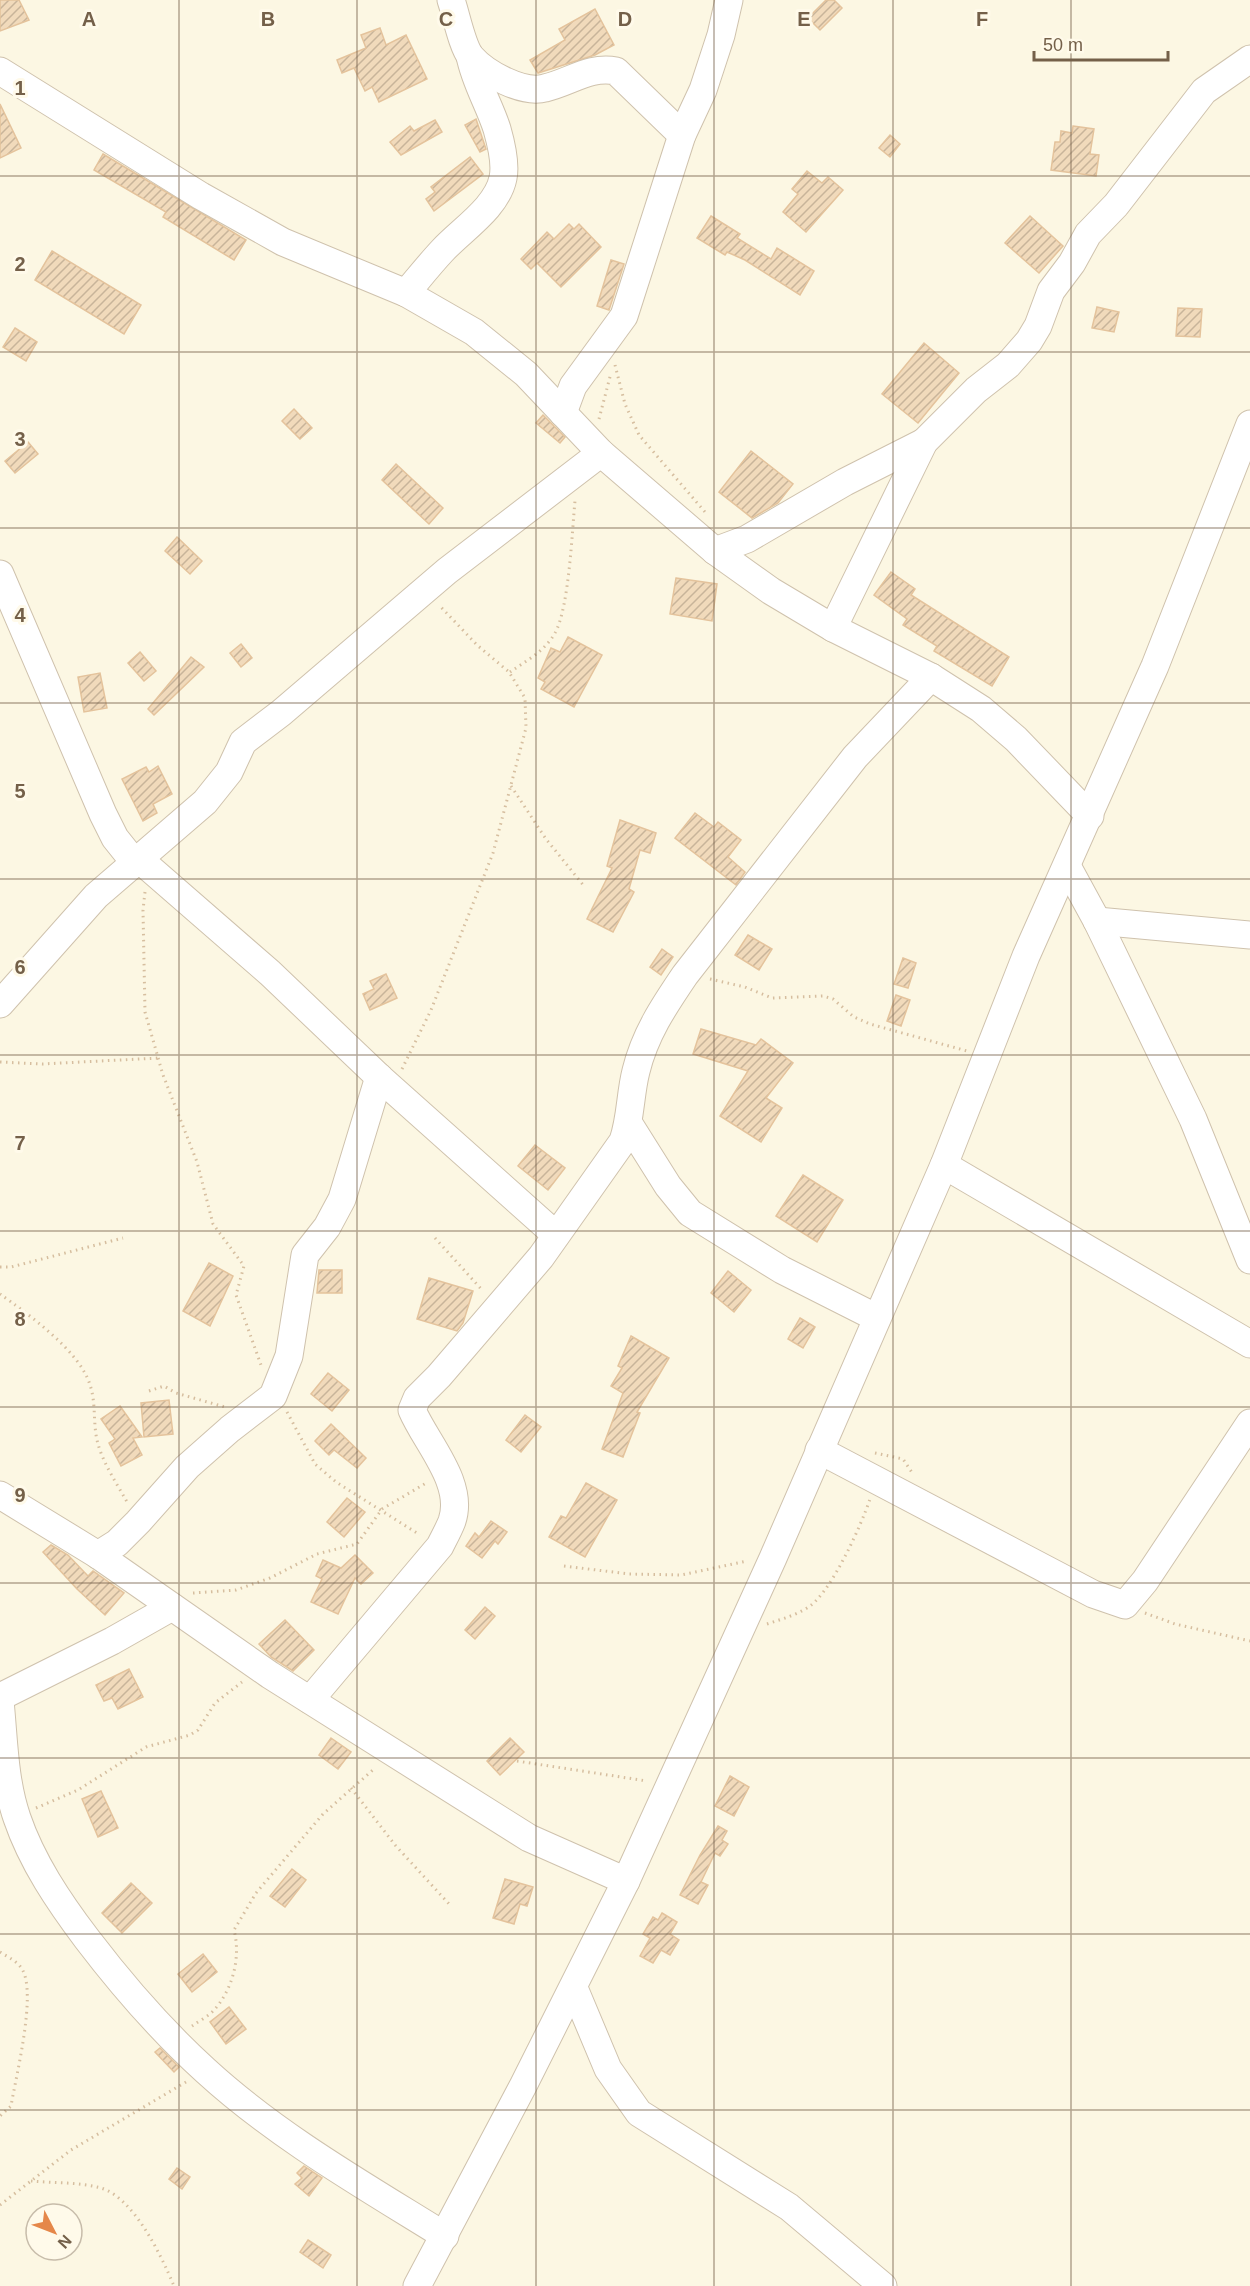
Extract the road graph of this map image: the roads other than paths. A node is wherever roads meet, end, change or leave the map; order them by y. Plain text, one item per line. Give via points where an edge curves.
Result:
1 (451, 0) edge
2 (729, 0) edge
3 (470, 56) junction
4 (1250, 59) edge
5 (0, 71) edge
6 (682, 135) junction
7 (406, 292) junction
8 (563, 413) junction
9 (1250, 424) edge
10 (924, 442) junction
11 (596, 448) junction
12 (715, 550) junction
13 (0, 574) edge
14 (833, 628) junction
15 (931, 677) junction
16 (1090, 816) junction
17 (143, 865) junction
18 (1067, 866) junction
19 (1097, 921) junction
20 (1250, 935) edge
21 (0, 1004) edge
22 (386, 1083) junction
23 (629, 1124) junction
24 (944, 1166) junction
25 (556, 1235) junction
26 (1250, 1260) edge
27 (877, 1318) junction
28 (1250, 1344) edge
29 (1250, 1423) edge
30 (819, 1450) junction
31 (0, 1496) edge
32 (98, 1555) junction
33 (163, 1600) junction
34 (0, 1699) edge
35 (310, 1700) junction
36 (626, 1881) junction
37 (574, 1988) junction
38 (445, 2236) junction
39 (417, 2286) edge
40 (883, 2286) edge

1 - 3 street
2 - 6 street via 703,90
3 - 6 street via 487,70 535,90 582,73 616,71
3 - 7 street via 474,77 497,129 503,181 484,209
4 - 10 street via 1204,90 1116,205 1088,234 1051,291 1029,341
5 - 7 street via 201,196 283,242
6 - 8 street via 624,316 573,386
7 - 8 street via 474,332 526,374
8 - 11 street
9 - 16 street via 1155,666
10 - 12 street via 747,539
10 - 14 street
11 - 12 street
11 - 17 street via 577,472 426,590 243,742 218,788
12 - 14 street via 771,591
13 - 17 street via 103,814 116,838
14 - 15 street
15 - 16 street via 981,709 1016,739
15 - 23 street via 855,757 660,1010 636,1070
16 - 18 street
17 - 21 street via 96,896
17 - 22 street via 270,973
18 - 19 street
18 - 24 street via 1026,956
19 - 20 street
19 - 26 street via 1193,1119
22 - 25 street
22 - 32 street via 342,1199 305,1255 289,1356 275,1393 187,1467 117,1543
23 - 25 street via 603,1172
23 - 27 street via 690,1213 782,1270
24 - 27 street
24 - 28 street
25 - 35 street via 498,1309 417,1398 412,1410 446,1472 456,1499 453,1520 440,1546
27 - 30 street
29 - 30 street via 1125,1605 1093,1594
30 - 36 street
31 - 32 street
32 - 33 street
33 - 34 street via 112,1641
33 - 35 street
34 - 38 street via 7,1776 28,1847 61,1905 105,1963 206,2071 334,2167
35 - 36 street via 529,1838
36 - 37 street
37 - 38 street
37 - 40 street via 608,2069 639,2113 789,2208
38 - 39 street

